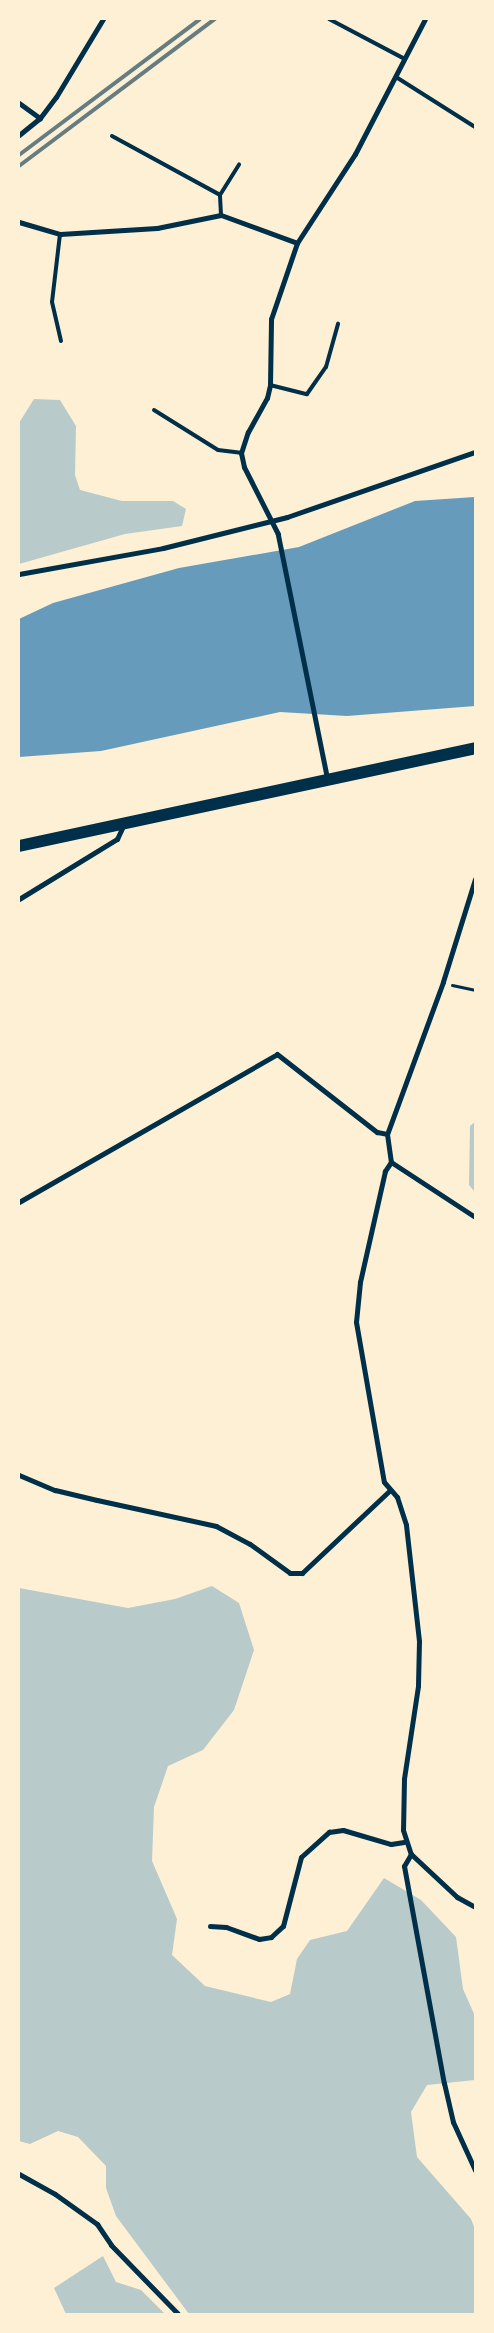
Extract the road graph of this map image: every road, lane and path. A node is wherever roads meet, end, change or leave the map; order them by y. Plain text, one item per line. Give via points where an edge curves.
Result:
1 (103, 19) edge
2 (329, 19) edge
3 (425, 19) edge
4 (405, 59) junction
5 (396, 77) junction
6 (19, 104) edge
7 (40, 118) junction
8 (475, 127) edge
9 (19, 135) edge
10 (112, 136) dead end
11 (240, 165) dead end
12 (220, 195) junction
13 (221, 215) junction
14 (19, 222) edge
15 (60, 234) junction
16 (297, 243) junction
17 (338, 324) dead end
18 (61, 341) dead end
19 (270, 385) junction
20 (154, 410) dead end
21 (475, 452) edge
22 (242, 453) junction
23 (273, 520) junction
24 (19, 574) edge
25 (475, 748) edge
26 (328, 781) junction
27 (125, 822) junction
28 (19, 846) edge
29 (475, 879) edge
30 (19, 899) edge
31 (443, 982) junction
32 (475, 990) edge
33 (387, 1134) junction
34 (391, 1162) junction
35 (19, 1202) edge
36 (475, 1216) edge
37 (19, 1475) edge
38 (389, 1491) junction
39 (404, 1842) junction
40 (411, 1854) junction
41 (475, 1907) edge
42 (210, 1926) dead end
43 (475, 2170) edge
44 (19, 2174) edge
45 (178, 2314) edge

1 - 7 street
2 - 4 lane
3 - 4 street
4 - 5 street
5 - 8 lane
5 - 16 street via 355,154
6 - 7 street
7 - 9 street
10 - 12 lane
11 - 12 lane
12 - 13 lane
13 - 15 street via 157,228
13 - 16 street
14 - 15 street
15 - 18 lane via 52,302
16 - 19 street via 271,319
17 - 19 lane via 326,367 307,394
19 - 22 street
20 - 22 lane via 218,450
21 - 23 street
22 - 23 street via 244,467
23 - 24 street via 170,547
23 - 26 street
25 - 26 main road
26 - 27 main road
27 - 28 main road
27 - 30 street via 117,839
29 - 31 street
31 - 32 path
31 - 33 street
33 - 34 street
33 - 35 street via 377,1132 277,1054
34 - 36 street
34 - 38 street via 385,1171 360,1282 356,1322 384,1482
37 - 38 street via 55,1490 216,1526 250,1544 290,1573 302,1573
38 - 39 street via 397,1498 406,1525 419,1641 418,1686 404,1779
39 - 40 street
39 - 42 street via 391,1844 343,1830 329,1832 302,1857 283,1926 271,1937 259,1939 226,1927
40 - 41 street via 457,1897
40 - 43 street via 404,1866 444,2083 453,2122
44 - 45 street via 97,2224 111,2245

